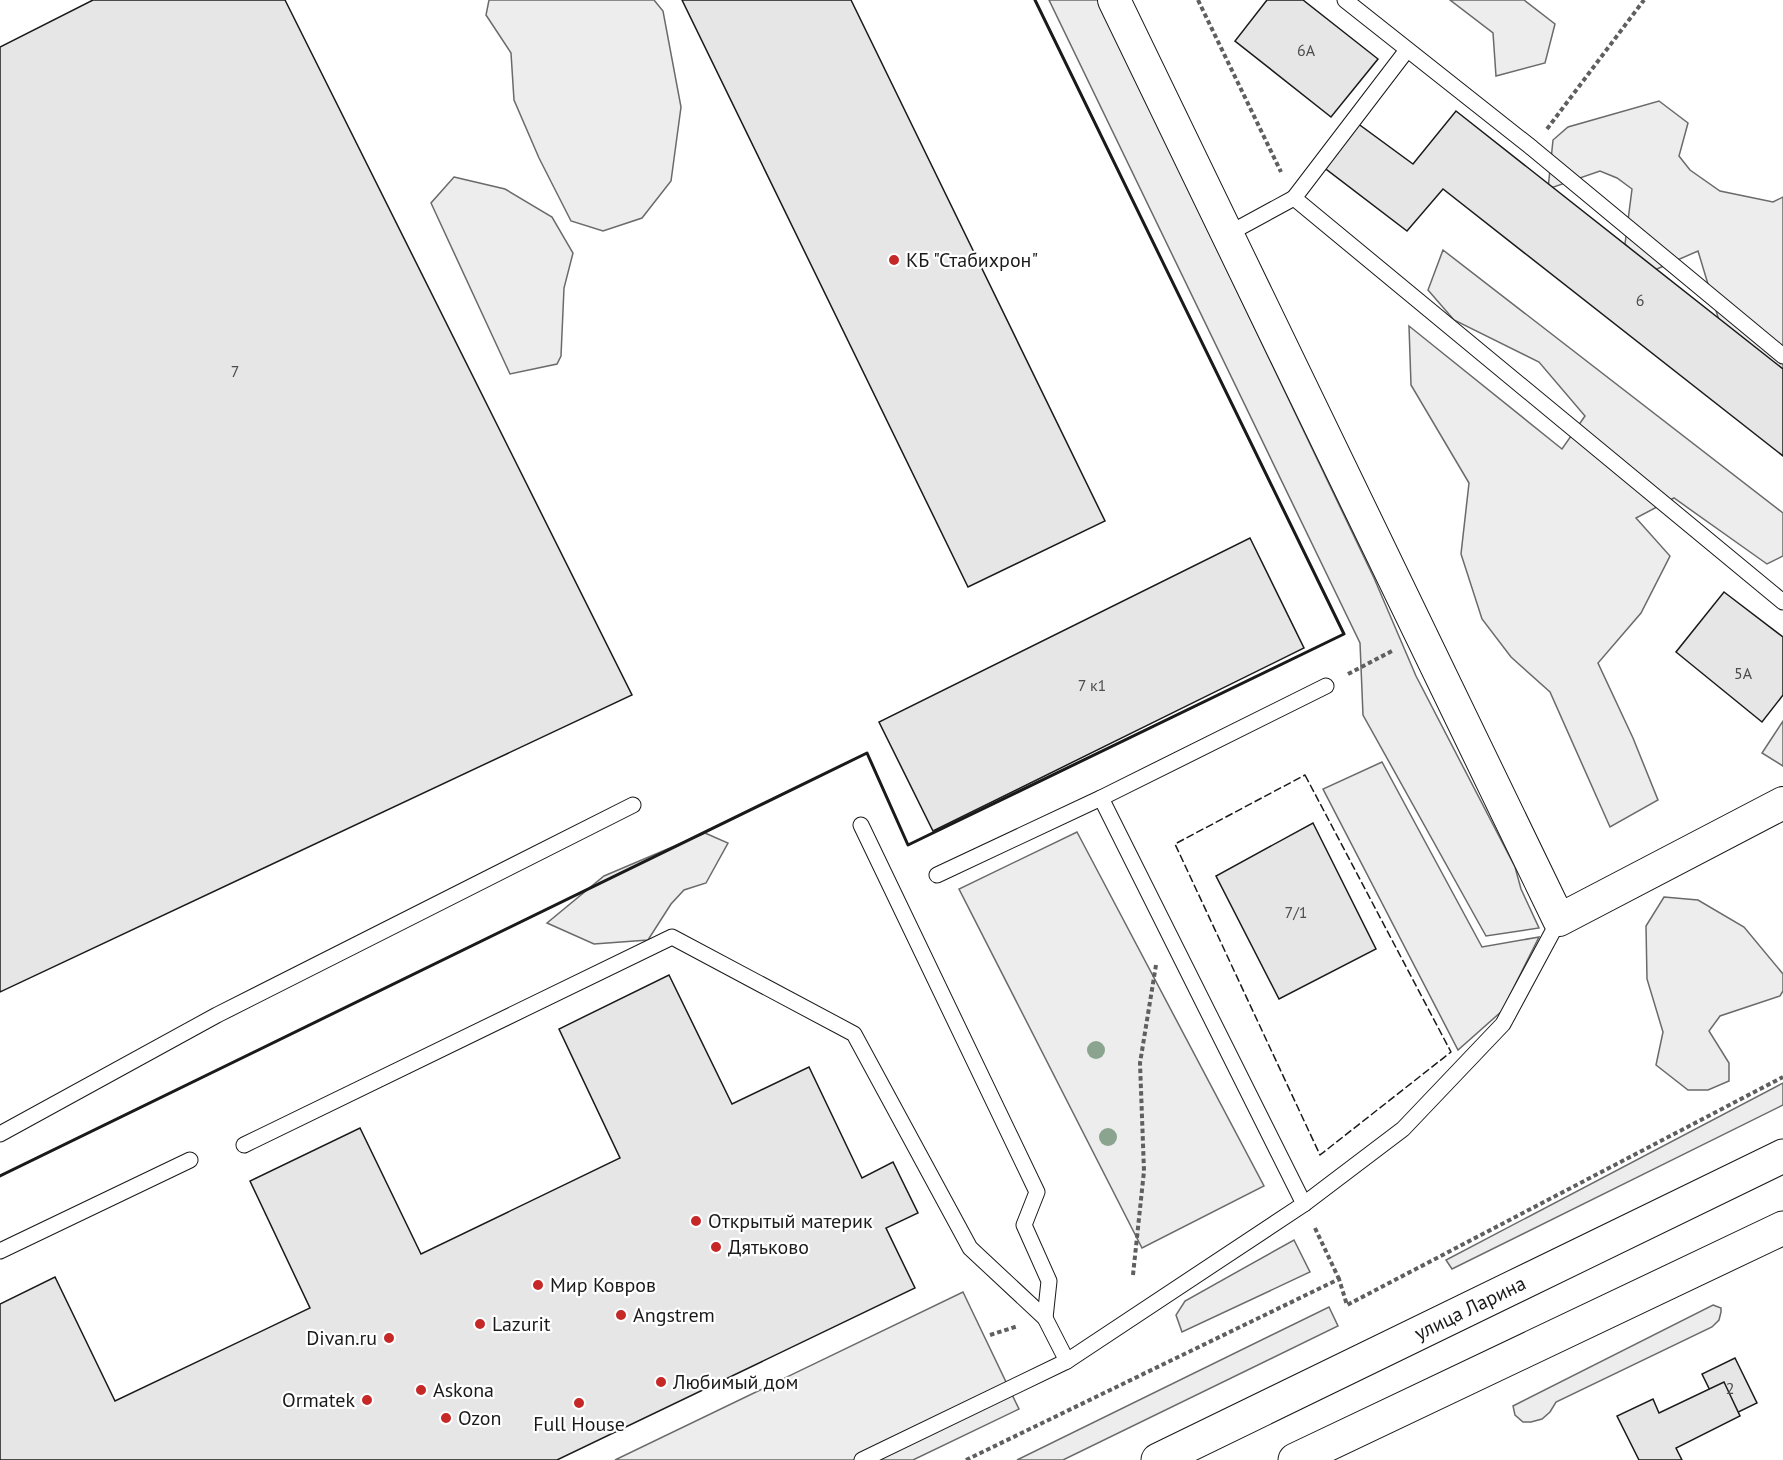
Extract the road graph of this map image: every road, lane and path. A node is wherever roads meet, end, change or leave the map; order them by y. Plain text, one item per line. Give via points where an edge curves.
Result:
1 (1114, 0) edge
2 (1198, 0) edge
3 (1345, 0) edge
4 (1644, 0) edge
5 (1407, 50) junction
6 (1532, 148) junction
7 (1294, 198) junction
8 (1226, 235) junction
9 (1783, 356) edge
10 (1783, 602) edge
11 (1420, 635) junction
12 (1347, 675) dead end
13 (1326, 686) dead end
14 (1101, 798) junction
15 (1783, 803) edge
16 (633, 805) dead end
17 (861, 825) dead end
18 (937, 875) dead end
19 (1559, 920) junction
20 (1163, 923) junction
21 (1783, 1077) edge
22 (0, 1134) edge
23 (244, 1144) dead end
24 (1783, 1156) edge
25 (190, 1160) dead end
26 (1304, 1204) junction
27 (1783, 1228) edge
28 (0, 1251) edge
29 (1133, 1275) dead end
30 (1339, 1279) junction
31 (1045, 1318) junction
32 (1067, 1361) junction
33 (862, 1460) edge
34 (966, 1460) edge
35 (1158, 1460) edge
36 (1295, 1460) edge

1 - 8 street
2 - 7 path
3 - 5 lane
4 - 6 path
5 - 6 lane
5 - 7 lane
6 - 9 lane
7 - 8 lane
7 - 10 lane
8 - 11 street
11 - 12 path
11 - 19 street
13 - 14 lane
14 - 18 lane
14 - 20 lane
15 - 19 street
16 - 22 lane via 217,1015
17 - 31 lane via 1037,1192 1024,1225 1049,1281
19 - 26 lane via 1503,1024 1404,1129
20 - 26 lane
20 - 29 path via 1140,1063 1144,1171
21 - 30 path via 1347,1305
23 - 31 lane via 672,937 854,1034 970,1248
24 - 35 main road, улица Ларина
25 - 28 lane
26 - 30 path
26 - 32 lane
27 - 36 main road
30 - 34 path
31 - 32 lane
32 - 33 lane

